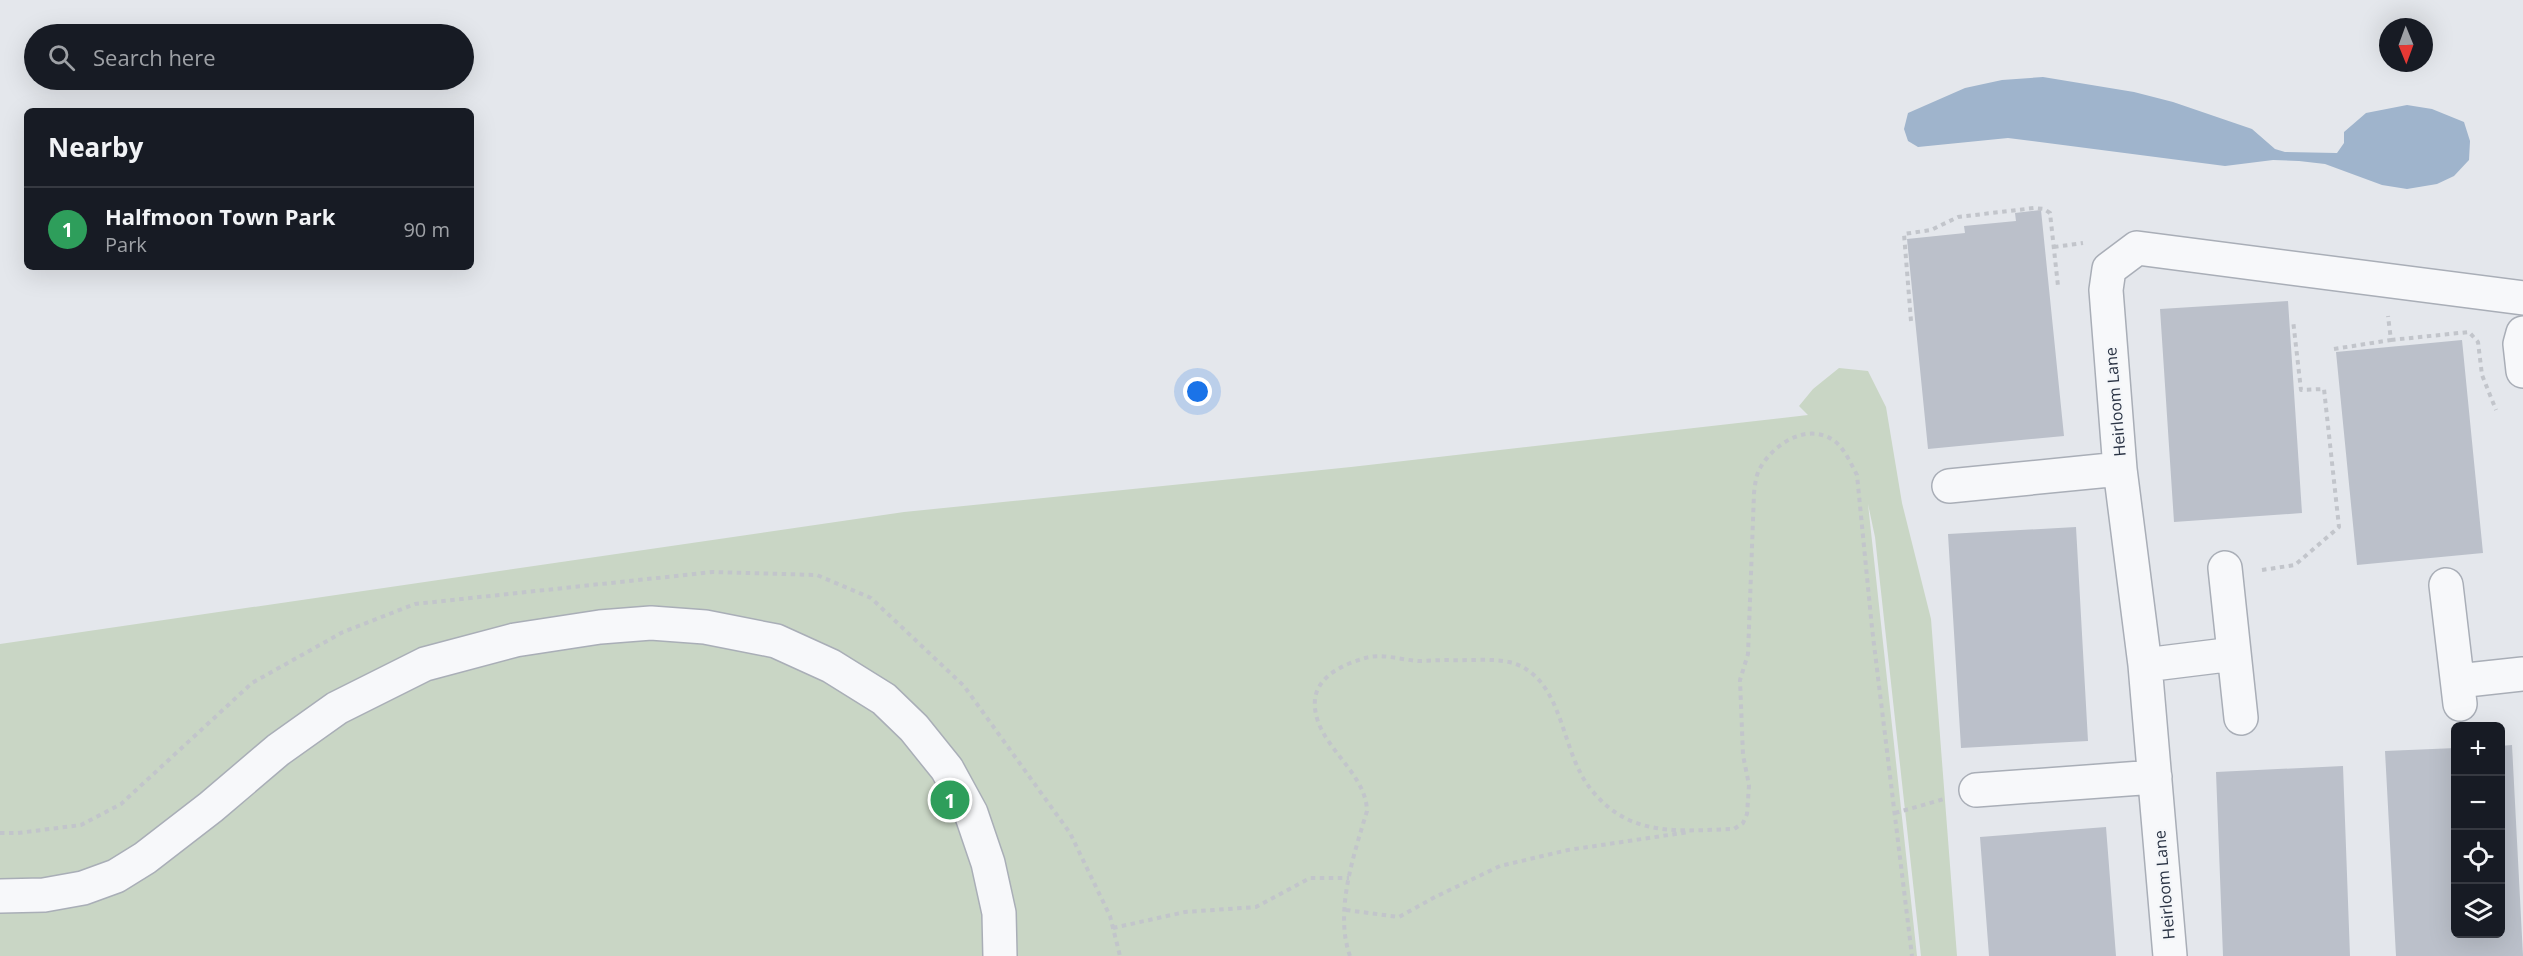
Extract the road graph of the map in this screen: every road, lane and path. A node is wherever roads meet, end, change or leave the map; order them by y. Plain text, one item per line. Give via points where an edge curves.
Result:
1 (2384, 280) junction
2 (2058, 285) dead end
3 (2523, 298) edge
4 (2293, 320) dead end
5 (1911, 321) dead end
6 (2523, 333) edge
7 (2391, 340) junction
8 (2334, 349) dead end
9 (2523, 371) edge
10 (2496, 410) dead end
11 (2120, 469) junction
12 (1948, 486) dead end
13 (2225, 571) joint
14 (2446, 585) dead end
15 (2234, 654) junction
16 (2145, 665) junction
17 (2523, 674) edge
18 (2241, 718) dead end
19 (2155, 777) junction
20 (1976, 790) joint
21 (1895, 813) junction
22 (1698, 830) junction
23 (0, 833) edge
24 (1349, 878) junction
25 (0, 896) edge
26 (1346, 910) junction
27 (1113, 928) junction
28 (1000, 956) edge
29 (1120, 956) edge
30 (1350, 956) edge
31 (1912, 956) edge
32 (2170, 956) edge

1 - 3 street, Heirloom Lane
1 - 7 path
1 - 11 street, Heirloom Lane via 2137,248 2109,269 2106,290
2 - 5 path via 2050,213 2034,208 1958,217 1931,230 1904,234
4 - 13 path via 2301,390 2324,388 2338,526 2295,565
6 - 9 street
7 - 8 path
7 - 10 path via 2469,332 2478,342 2482,375
11 - 12 street
11 - 16 street, Heirloom Lane
13 - 15 street
14 - 17 street via 2459,693
15 - 16 street
15 - 18 street
16 - 19 street, Heirloom Lane
19 - 20 street
19 - 32 street, Heirloom Lane
20 - 21 path
21 - 22 path via 1857,475 1833,440 1812,433 1788,439 1768,454 1758,472 1754,493 1748,654 1740,680 1743,755 1749,785 1747,814 1734,829
21 - 31 path
22 - 24 path via 1648,828 1601,800 1580,773 1550,695 1527,670 1509,662 1369,657 1343,664 1326,678 1315,696 1321,727 1362,788 1367,802
22 - 26 path via 1568,850 1500,866 1399,917
23 - 27 path via 81,825 121,804 252,684 343,632 415,604 713,572 817,575 871,598 964,686 1070,833
24 - 26 path via 1345,888
24 - 27 path via 1310,878 1256,907 1185,912
25 - 28 street via 83,888 116,876 145,858 278,750 337,708 425,664 515,640 651,623 705,627 776,641 831,666 899,713 947,769 971,813 999,913
26 - 30 path via 1346,945
27 - 29 path

